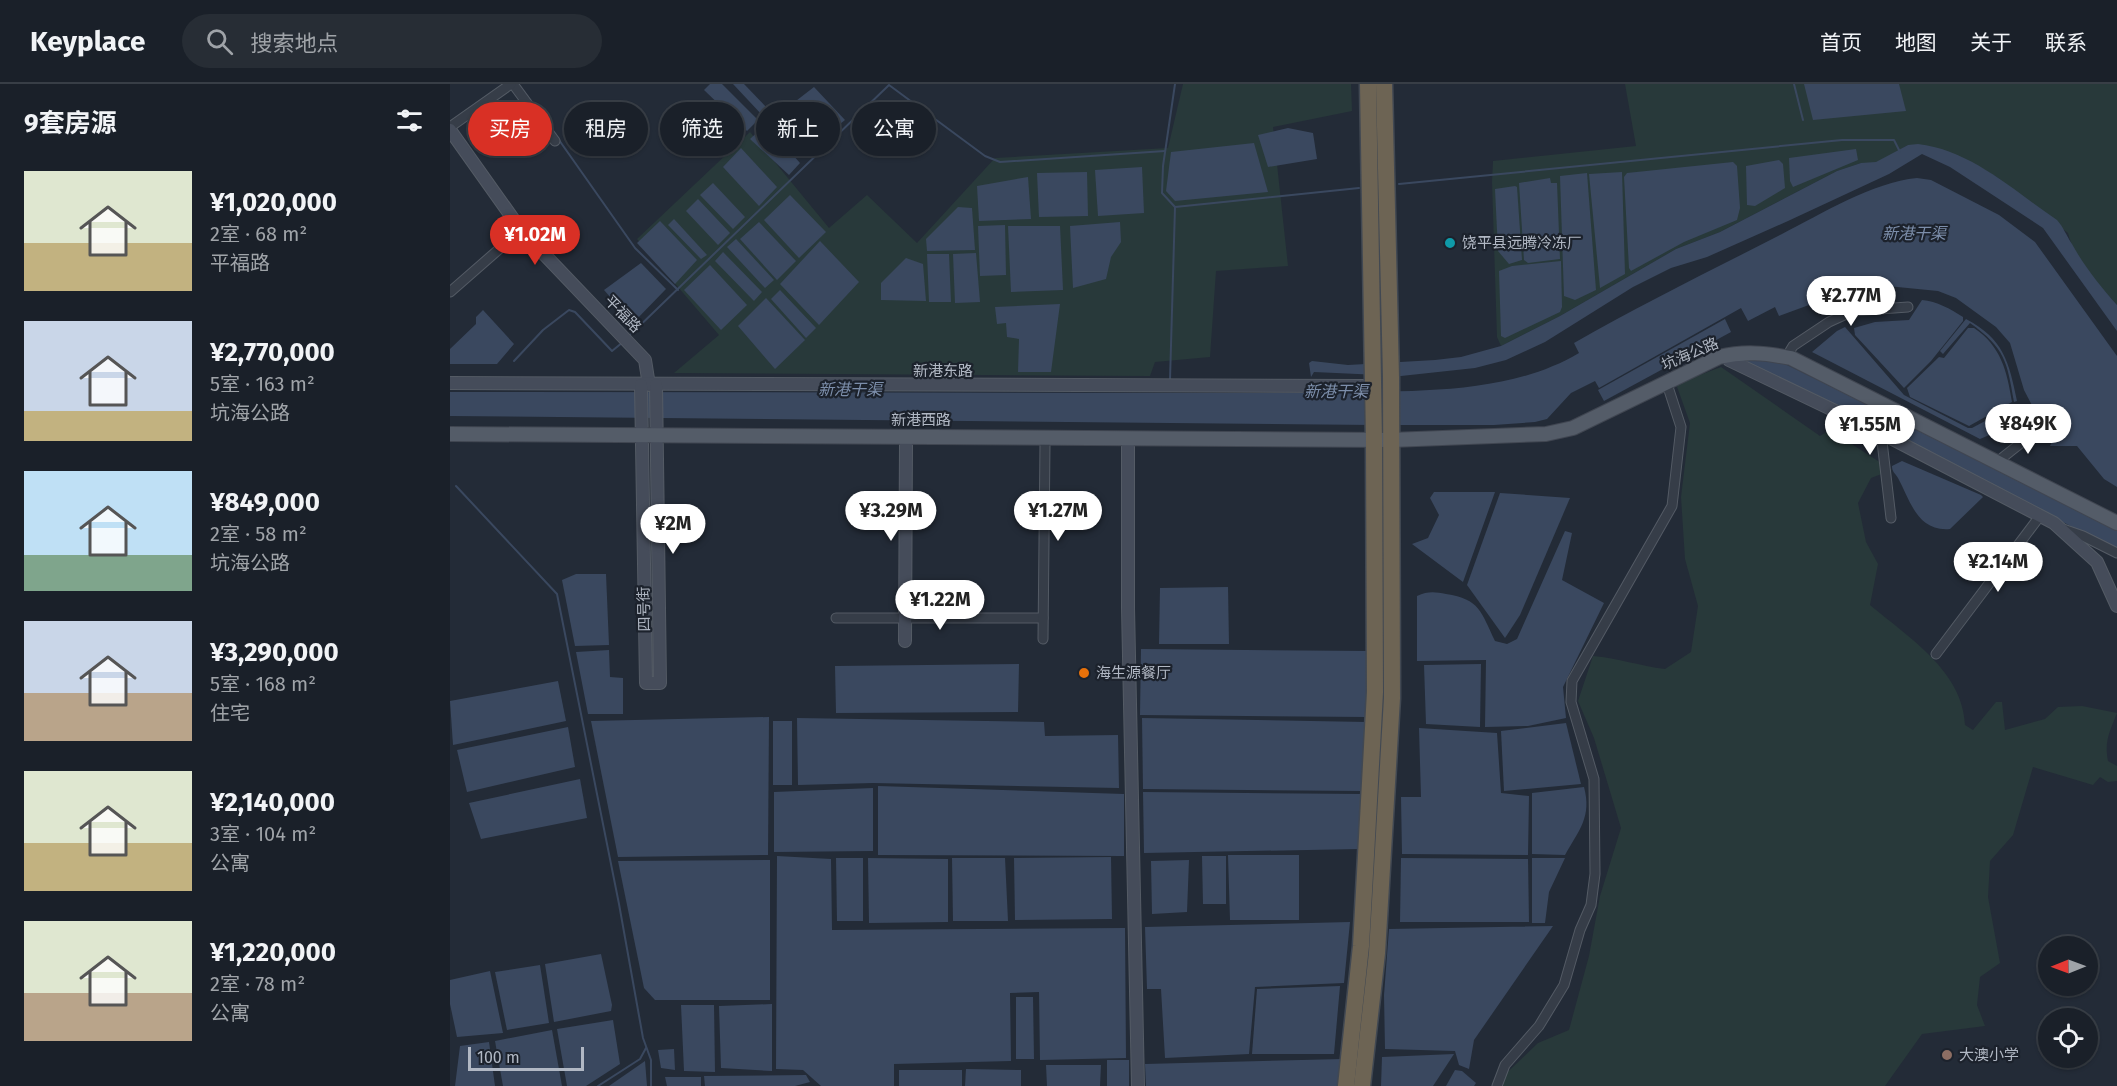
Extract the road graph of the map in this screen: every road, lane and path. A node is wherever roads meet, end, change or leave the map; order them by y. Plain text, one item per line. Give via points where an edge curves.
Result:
1 (512, 84) edge
2 (1368, 84) edge
3 (1384, 84) edge
4 (450, 129) edge
5 (555, 141) dead end
6 (1378, 170) junction
7 (521, 230) junction
8 (450, 292) edge
9 (1908, 307) dead end
10 (1790, 351) dead end
11 (1729, 360) dead end
12 (1377, 379) junction
13 (450, 383) edge
14 (649, 385) junction
15 (1668, 387) dead end
16 (1391, 433) junction
17 (1881, 433) junction
18 (2043, 433) dead end
19 (450, 434) edge
20 (1374, 435) junction
21 (906, 443) dead end
22 (1045, 444) dead end
23 (1128, 447) dead end
24 (2002, 458) dead end
25 (2040, 516) junction
26 (1891, 518) dead end
27 (2117, 523) edge
28 (2063, 529) junction
29 (2117, 553) edge
30 (2117, 606) edge
31 (836, 618) dead end
32 (905, 618) junction
33 (1043, 618) junction
34 (1043, 639) dead end
35 (905, 641) dead end
36 (1936, 654) dead end
37 (1138, 1086) edge
38 (1346, 1086) edge
39 (1362, 1086) edge
40 (1497, 1086) edge

1 - 4 street
1 - 5 street
2 - 6 highway
3 - 6 highway
4 - 7 street, 平福路
6 - 12 highway
7 - 8 street
7 - 14 street, 平福路 via 645,360
9 - 10 street via 1853,311 1829,322
11 - 17 street
12 - 14 street, 新港东路
12 - 16 highway
12 - 20 highway
13 - 14 street, 新港东路
14 - 14 street, 四号街 via 642,428 646,683 660,683 656,427
15 - 40 street via 1681,427 1672,506 1572,681 1570,702 1594,779 1595,874 1591,905 1564,985 1539,1026 1505,1065
16 - 20 main road, 新港西路
16 - 27 main road, 坑海公路 via 1546,434 1564,430 1719,357 1742,352 1766,353 1791,358
16 - 39 highway via 1392,698 1377,953
17 - 25 street
17 - 26 street
18 - 24 street via 2026,439
19 - 20 main road, 新港西路
20 - 38 highway via 1375,692 1361,946
21 - 32 street
22 - 33 street
23 - 37 street via 1128,654
25 - 28 street
25 - 36 street
28 - 29 street
28 - 30 street via 2097,562
31 - 32 street
32 - 33 street
32 - 35 street
33 - 34 street

